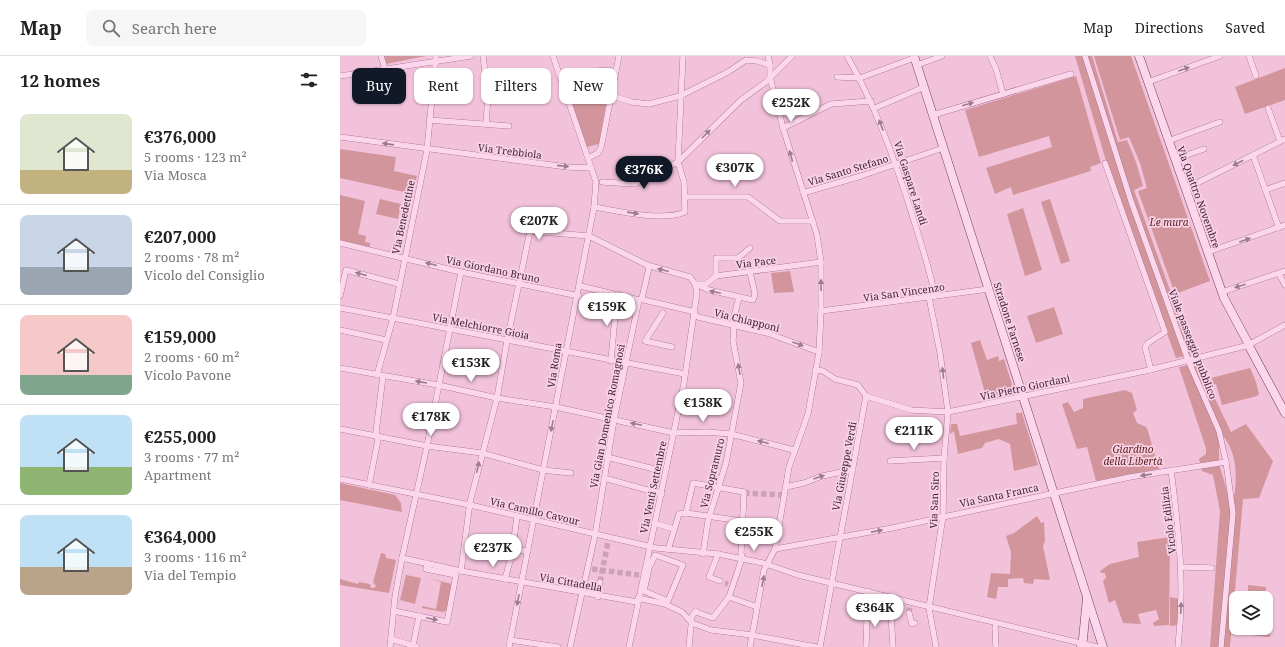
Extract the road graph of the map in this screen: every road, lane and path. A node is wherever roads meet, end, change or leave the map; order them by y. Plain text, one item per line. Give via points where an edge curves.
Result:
1 (381, 56) edge
2 (471, 56) edge
3 (483, 56) edge
4 (553, 56) edge
5 (619, 56) edge
6 (683, 56) edge
7 (768, 56) edge
8 (792, 56) edge
9 (847, 56) edge
10 (942, 56) edge
11 (990, 56) edge
12 (1085, 56) edge
13 (1139, 56) edge
14 (1220, 56) edge
15 (1249, 56) edge
16 (435, 58) edge
17 (915, 60) edge
18 (770, 66) junction
19 (385, 68) edge
20 (390, 68) edge
21 (617, 68) edge
22 (352, 74) edge
23 (558, 74) joint
24 (1071, 74) dead end
25 (340, 76) edge
26 (1256, 76) dead end
27 (770, 77) junction
28 (837, 77) dead end
29 (860, 78) junction
30 (1148, 82) junction
31 (924, 87) junction
32 (1003, 94) junction
33 (680, 96) junction
34 (617, 98) edge
35 (871, 101) junction
36 (610, 104) edge
37 (875, 108) junction
38 (1268, 108) dead end
39 (933, 115) junction
40 (430, 120) junction
41 (1220, 122) dead end
42 (486, 124) junction
43 (509, 126) dead end
44 (783, 128) junction
45 (340, 137) edge
46 (1282, 140) edge
47 (1168, 141) junction
48 (943, 148) junction
49 (1204, 149) dead end
50 (427, 150) junction
51 (1253, 155) junction
52 (588, 158) junction
53 (1175, 159) junction
54 (678, 162) junction
55 (1105, 162) dead end
56 (896, 164) junction
57 (591, 168) junction
58 (602, 182) dead end
59 (1285, 183) edge
60 (1185, 189) junction
61 (1265, 190) junction
62 (803, 193) junction
63 (686, 197) junction
64 (594, 207) junction
65 (813, 221) junction
66 (1285, 226) edge
67 (1279, 228) junction
68 (589, 236) junction
69 (340, 243) edge
70 (750, 248) dead end
71 (1208, 252) junction
72 (404, 257) junction
73 (821, 262) junction
74 (647, 265) junction
75 (1285, 271) edge
76 (461, 272) junction
77 (750, 272) junction
78 (1279, 274) junction
79 (716, 276) junction
80 (399, 284) junction
81 (518, 284) junction
82 (695, 284) junction
83 (1285, 285) edge
84 (580, 286) junction
85 (989, 289) junction
86 (1222, 292) junction
87 (617, 294) junction
88 (340, 296) edge
89 (579, 296) junction
90 (739, 297) junction
91 (932, 297) junction
92 (641, 299) junction
93 (340, 308) edge
94 (665, 309) junction
95 (821, 311) junction
96 (694, 314) junction
97 (393, 318) junction
98 (733, 325) junction
99 (1285, 325) edge
100 (340, 330) edge
101 (450, 330) junction
102 (386, 340) junction
103 (507, 341) junction
104 (1248, 345) junction
105 (672, 347) dead end
106 (566, 352) junction
107 (819, 352) junction
108 (1188, 360) junction
109 (611, 361) junction
110 (625, 364) junction
111 (340, 368) edge
112 (815, 370) junction
113 (1151, 370) junction
114 (682, 374) junction
115 (380, 375) junction
116 (438, 385) junction
117 (866, 396) junction
118 (1024, 396) junction
119 (497, 398) junction
120 (556, 407) junction
121 (948, 412) junction
122 (1285, 413) edge
123 (614, 420) junction
124 (340, 429) edge
125 (674, 433) junction
126 (730, 434) junction
127 (377, 436) junction
128 (427, 446) junction
129 (794, 450) junction
130 (482, 453) junction
131 (607, 456) junction
132 (944, 458) junction
133 (890, 461) dead end
134 (1226, 462) junction
135 (543, 470) junction
136 (662, 470) junction
137 (853, 470) junction
138 (1171, 470) junction
139 (571, 473) dead end
140 (604, 478) junction
141 (340, 479) edge
142 (369, 485) junction
143 (786, 486) junction
144 (719, 488) junction
145 (1055, 492) junction
146 (415, 494) junction
147 (662, 494) junction
148 (470, 505) junction
149 (686, 513) junction
150 (517, 516) junction
151 (710, 516) junction
152 (943, 516) junction
153 (534, 520) junction
154 (742, 521) junction
155 (654, 523) junction
156 (674, 529) junction
157 (595, 535) junction
158 (839, 538) junction
159 (650, 546) junction
160 (512, 549) junction
161 (775, 549) junction
162 (668, 550) junction
163 (528, 551) junction
164 (703, 554) junction
165 (718, 554) junction
166 (402, 558) junction
167 (742, 558) junction
168 (427, 563) junction
169 (767, 564) junction
170 (1182, 567) junction
171 (1212, 568) dead end
172 (458, 570) junction
173 (505, 579) junction
174 (522, 582) junction
175 (600, 582) tunnel mouth
176 (725, 583) junction
177 (831, 583) junction
178 (868, 591) junction
179 (582, 594) junction
180 (1088, 595) junction
181 (598, 597) junction
182 (729, 597) junction
183 (890, 597) junction
184 (638, 600) junction
185 (668, 601) joint
186 (758, 607) junction
187 (929, 608) junction
188 (394, 611) junction
189 (909, 613) tunnel mouth
190 (419, 616) junction
191 (1085, 616) junction
192 (1095, 619) junction
193 (692, 623) junction
194 (915, 623) dead end
195 (996, 624) junction
196 (752, 635) junction
197 (391, 639) junction
198 (510, 640) junction
199 (1081, 645) edge
200 (415, 646) edge
201 (390, 647) edge
202 (509, 647) edge
203 (558, 647) edge
204 (570, 647) edge
205 (629, 647) edge
206 (689, 647) edge
207 (750, 647) edge
208 (816, 647) edge
209 (820, 647) edge
210 (866, 647) edge
211 (892, 647) edge
212 (936, 647) edge
213 (996, 647) edge
214 (1097, 647) edge
215 (1103, 647) edge
216 (1178, 647) edge
217 (1222, 647) edge

1 - 19 street
2 - 16 street
3 - 42 street via 488,96
4 - 23 street, Via Roma
5 - 21 street
6 - 33 street
7 - 18 street
8 - 27 street
9 - 29 street, Via Gaspare Landi
10 - 17 street
11 - 32 street
12 - 108 street, Viale passeggio pubblico via 1130,201
13 - 30 street, Via Quattro Novembre
30 -> 14 street
15 - 26 street
16 - 20 street
16 - 40 street, Via Benedettine
17 - 29 street
17 - 31 street, Stradone Farnese
18 - 27 street
18 - 33 street via 746,60
22 - 25 street
23 - 52 street, Via Roma
24 - 32 street
27 - 44 street
54 -> 27 street via 740,100
28 - 29 street
29 - 35 street, Via Gaspare Landi
30 - 47 street, Via Quattro Novembre
31 - 37 street
31 - 39 street, Stradone Farnese
39 -> 32 street
33 - 34 street via 649,104
33 - 54 street
35 - 37 street, Via Gaspare Landi
35 - 44 street via 832,104
36 - 52 street via 601,148 598,153
56 -> 37 street, Via Gaspare Landi
38 - 46 street
39 - 48 street, Stradone Farnese
40 - 42 street
40 - 50 street, Via Benedettine
41 - 47 street
42 - 43 street
62 -> 44 street
50 -> 45 street, Via Trebbiola
46 - 51 street
47 - 53 street, Via Quattro Novembre
48 - 56 street, Via Santo Stefano
48 - 85 street, Stradone Farnese
49 - 53 street
50 -> 57 street, Via Trebbiola
50 - 72 street, Via Benedettine
51 -> 60 street
51 - 61 street
52 - 57 street, Via Roma
53 - 60 street, Via Quattro Novembre
54 - 58 street via 635,184
54 - 63 street
55 - 113 street via 1165,332 1145,347
56 - 62 street, Via Santo Stefano
56 - 91 street, Via Gaspare Landi via 929,268
57 - 64 street, Via Roma via 596,182
59 - 61 street
60 - 71 street, Via Quattro Novembre
61 - 67 street
62 - 65 street
64 -> 63 street via 677,216 685,212
63 - 65 street via 748,197 780,221
64 - 68 street, Via Roma
65 - 73 street
66 - 67 street
71 -> 67 street
68 - 74 street
68 - 81 street via 530,231
68 - 84 street, Via Roma
69 - 72 street, Via Giordano Bruno
70 - 79 street via 738,258 716,258
71 - 86 street, Via Quattro Novembre
76 -> 72 street, Via Giordano Bruno
72 - 80 street, Via Benedettine
73 - 77 street, Via Pace
95 -> 73 street
82 -> 74 street via 690,277
74 - 92 street, Via Gian Domenico Romagnosi via 649,268
75 - 78 street
76 - 81 street, Via Giordano Bruno
76 - 101 street
77 - 79 street, Via Pace
77 - 90 street via 754,298 753,300
78 - 83 street
78 -> 86 street
79 - 82 street, Via Pace via 706,284
80 -> 88 street via 346,270
80 - 97 street, Via Benedettine
81 - 89 street, Via Giordano Bruno
81 - 103 street
90 -> 82 street
82 - 96 street, Via Venti Settembre via 697,292
84 - 87 street, Via Chiapponi
84 - 89 street, Via Roma
85 - 91 street, Via San Vincenzo
85 - 118 street, Stradone Farnese
86 - 104 street, Via Quattro Novembre
87 - 92 street, Via Chiapponi
87 - 109 street
89 - 106 street, Via Roma
90 - 98 street, Via Sopramuro
91 - 95 street, Via San Vincenzo
121 -> 91 street, Via San Siro
92 - 94 street, Via Chiapponi
92 - 110 street, Via Gian Domenico Romagnosi
93 - 97 street, Via Melchiorre Gioia
94 - 96 street, Via Chiapponi via 691,310
94 - 105 street via 644,341
95 - 107 street
96 - 98 street, Via Chiapponi
96 - 114 street, Via Venti Settembre
97 - 101 street, Via Melchiorre Gioia
97 - 102 street, Via Benedettine
98 -> 107 street, Via Chiapponi via 767,333
126 -> 98 street, Via Sopramuro via 742,383 733,341
99 - 104 street, Via Pietro Giordani
100 - 102 street
101 - 103 street, Via Melchiorre Gioia
101 - 116 street
102 - 115 street, Via Benedettine
103 - 106 street, Via Melchiorre Gioia
103 - 119 street
104 - 108 street, Via Pietro Giordani
104 - 122 street, Via Quattro Novembre
106 - 109 street, Via Melchiorre Gioia
106 - 120 street, Via Roma
107 - 112 street
108 - 113 street, Via Pietro Giordani
108 - 134 street, Viale passeggio pubblico via 1219,431
109 - 110 street, Via Melchiorre Gioia
110 - 114 street, Via Melchiorre Gioia
110 - 123 street, Via Gian Domenico Romagnosi
111 - 115 street
112 - 117 street via 858,385
112 - 129 street via 808,414
113 - 118 street, Via Pietro Giordani
114 - 125 street, Via Venti Settembre
116 -> 115 street
115 - 127 street, Via Benedettine
116 - 119 street
116 - 128 street
117 - 121 street, Via Pietro Giordani via 911,410
117 - 137 street, Via Giuseppe Verdi
118 - 121 street, Via Pietro Giordani
118 - 145 street, Stradone Farnese
119 - 120 street
119 - 130 street
120 - 123 street
120 -> 135 street, Via Roma
121 - 132 street, Via San Siro
125 -> 123 street
123 - 131 street, Via Gian Domenico Romagnosi
124 - 127 street
125 - 126 street
125 - 136 street, Via Venti Settembre
129 -> 126 street
126 - 144 street, Via Sopramuro
127 - 128 street
127 - 142 street, Via Benedettine
128 - 130 street
128 - 146 street
129 - 143 street
130 - 135 street
148 -> 130 street
131 - 136 street
131 - 140 street, Via Gian Domenico Romagnosi
132 - 133 street
132 - 152 street, Via San Siro
134 - 138 street, Via Santa Franca
134 - 217 street, Viale passeggio pubblico via 1232,514
135 - 139 street
135 - 153 street, Via Roma
136 - 147 street, Via Venti Settembre
143 -> 137 street via 804,484 822,476
137 - 158 street, Via Giuseppe Verdi
138 -> 145 street, Via Santa Franca
138 - 170 street, Vicolo Edilizia
140 - 147 street
140 - 157 street, Via Gian Domenico Romagnosi
141 - 142 street, Via Camillo Cavour
142 - 146 street, Via Camillo Cavour
143 - 161 street
144 - 149 street via 693,484
144 - 151 street, Via Sopramuro
144 - 154 street via 744,492
145 - 152 street, Via Santa Franca
145 - 180 street, Stradone Farnese
146 - 148 street, Via Camillo Cavour
146 - 166 street
147 - 155 street, Via Venti Settembre
148 - 150 street, Via Camillo Cavour
148 - 172 street
149 - 151 street
149 - 156 street via 679,514
150 - 153 street, Via Camillo Cavour
150 - 160 street
151 - 154 street
151 - 164 street, Via Sopramuro
158 -> 152 street, Via Santa Franca
152 - 187 street, Via San Siro
153 - 157 street, Via Camillo Cavour
153 - 163 street, Via Roma
154 - 167 street
155 - 156 street
155 - 159 street, Via Venti Settembre
156 - 162 street
157 - 159 street, Via Camillo Cavour via 609,540
157 - 179 street, Via Gian Domenico Romagnosi via 590,568
158 - 161 street, Via Santa Franca
158 - 177 street, Via Giuseppe Verdi
159 - 162 street, Via Camillo Cavour
159 - 184 street, Via Venti Settembre via 641,575
160 - 163 street
160 - 173 street
161 - 169 street
162 - 164 street, Via Camillo Cavour
163 - 174 street, Via Roma
164 - 165 street, Via Camillo Cavour
165 - 167 street, Via Camillo Cavour
165 - 176 street via 709,577
166 - 168 street, Via Cittadella
166 - 188 street
167 - 169 street, Via Camillo Cavour
167 - 176 street
168 - 172 street, Via Cittadella
190 -> 168 street via 447,622 456,575 426,568
169 - 177 street, Via Camillo Cavour
186 -> 169 street
170 - 171 street, Vicolo Edilizia
216 -> 170 street, Vicolo Edilizia
172 - 173 street, Via Cittadella
173 - 174 street, Via Cittadella
174 - 179 street, Via Cittadella
174 -> 198 street, Via Roma
175 - 181 street
176 - 182 street
177 - 178 street, Via Camillo Cavour
177 - 209 street, Via Giuseppe Verdi
178 - 183 street, Via Camillo Cavour
178 - 210 street
179 - 181 street, Via Cittadella
179 - 204 street, Via Gian Domenico Romagnosi
180 - 191 street, Stradone Farnese
180 - 192 street, Stradone Farnese
181 - 184 street, Via Cittadella
182 - 186 street
182 - 193 street via 713,618 696,611 692,616
183 - 187 street, Via Camillo Cavour
183 - 211 street
184 - 193 street, Via Cittadella via 665,604 682,612
184 - 205 street, Via Venti Settembre
185 - 185 street via 644,591 655,555 683,565
186 - 196 street
187 - 195 street, Via Camillo Cavour
187 - 212 street, Via San Siro
188 - 190 street
188 - 197 street
189 - 194 street via 912,624
190 - 200 street
191 - 192 street via 1089,613
191 - 199 street, Stradone Farnese
192 - 215 street, Stradone Farnese
193 - 196 street via 711,630
193 - 206 street
195 - 199 street, Via Camillo Cavour
195 - 213 street
196 - 207 street
196 - 208 street
197 - 200 street
197 - 201 street
198 - 202 street, Via Roma
198 - 203 street
199 - 214 street, Via Camillo Cavour

